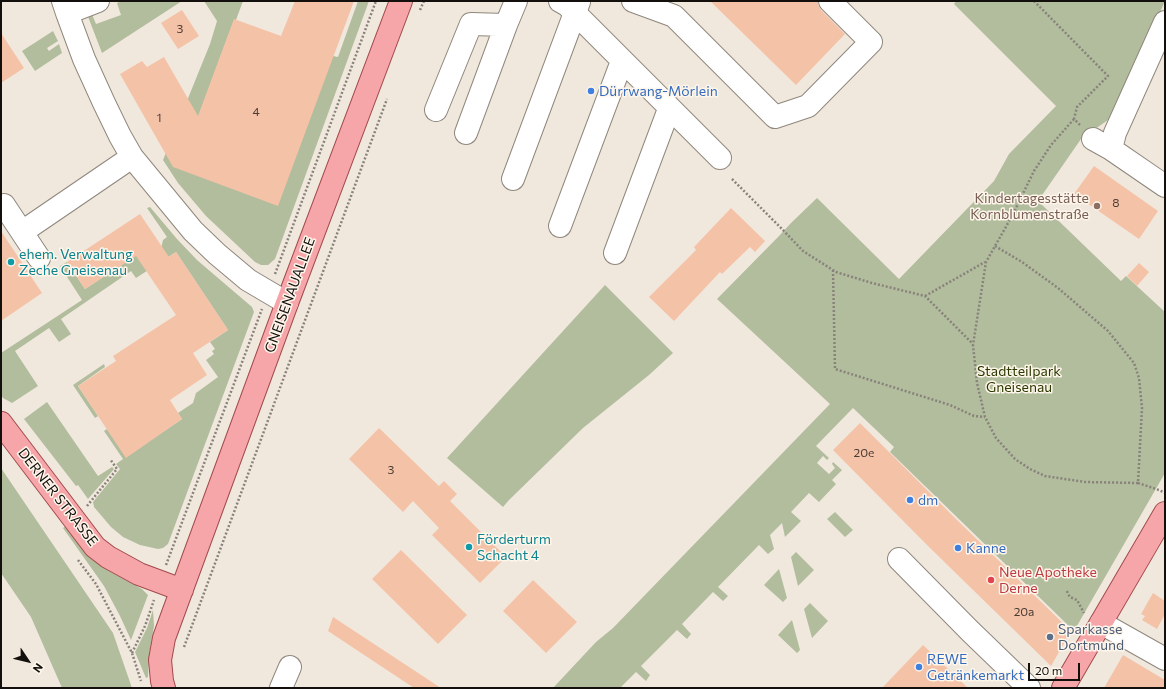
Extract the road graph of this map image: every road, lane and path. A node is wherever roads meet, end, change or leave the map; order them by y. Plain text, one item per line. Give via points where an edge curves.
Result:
1 (98, 1) edge
2 (400, 1) edge
3 (424, 1) edge
4 (516, 1) edge
5 (633, 1) edge
6 (830, 1) edge
7 (1034, 1) edge
8 (571, 5) edge
9 (65, 7) edge
10 (418, 16) dead end
11 (1165, 22) edge
12 (506, 26) junction
13 (622, 61) junction
14 (1088, 91) dead end
15 (1091, 93) junction
16 (388, 96) dead end
17 (669, 108) junction
18 (436, 110) dead end
19 (1074, 119) junction
20 (466, 133) dead end
21 (1102, 144) junction
22 (132, 158) junction
23 (720, 158) dead end
24 (513, 179) dead end
25 (732, 179) dead end
26 (1165, 186) edge
27 (4, 205) dead end
28 (560, 226) dead end
29 (22, 232) junction
30 (994, 246) junction
31 (614, 253) dead end
32 (39, 258) dead end
33 (986, 262) junction
34 (833, 270) junction
35 (925, 296) junction
36 (287, 303) junction
37 (973, 345) junction
38 (984, 417) junction
39 (1, 423) edge
40 (110, 459) dead end
41 (1138, 483) junction
42 (1165, 493) edge
43 (84, 508) dead end
44 (1165, 513) edge
45 (74, 554) dead end
46 (899, 559) dead end
47 (160, 581) junction
48 (182, 590) junction
49 (1067, 591) dead end
50 (1093, 620) junction
51 (132, 653) junction
52 (182, 653) dead end
53 (1165, 659) edge
54 (290, 667) dead end
55 (141, 682) dead end
56 (164, 688) edge
57 (281, 688) edge
58 (1030, 688) edge
59 (1063, 688) edge

1 - 9 street
2 - 36 main road, GNEISENAUALLEE
3 - 10 path
4 - 12 street
5 - 6 street via 674,16 775,117 808,106 871,42
7 - 15 path via 1108,76
8 - 13 street
8 - 24 street
9 - 22 street via 84,58
11 - 21 street via 1115,133
12 - 18 street via 471,24
12 - 20 street
13 - 17 street
13 - 28 street
14 - 15 path
15 - 19 path via 1077,107
16 - 52 path
17 - 23 street
17 - 31 street
19 - 21 path
19 - 30 path via 1051,145 1034,171
21 - 26 street
22 - 29 street
22 - 36 street via 193,231 217,254 248,280
25 - 34 path via 803,251
27 - 29 street
29 - 32 street
30 - 33 path
30 - 41 path via 1058,288 1108,331 1134,363 1139,378 1142,408
33 - 35 path
33 - 37 path
34 - 35 path
34 - 38 path via 836,369 943,402 974,416
35 - 37 path
36 - 48 main road, GNEISENAUALLEE
37 - 38 path
38 - 41 path via 996,438 1015,458 1045,476 1085,482
39 - 47 main road, DERNER STRASSE via 95,547 139,574
40 - 43 path via 117,470
41 - 42 path
44 - 50 main road
45 - 51 path via 96,584
46 - 58 street
47 - 48 main road, DERNER STRASSE
47 - 51 path via 146,626
48 - 56 main road via 164,638 160,660
49 - 50 path
50 - 53 street
50 - 59 main road
51 - 55 path
54 - 57 street

